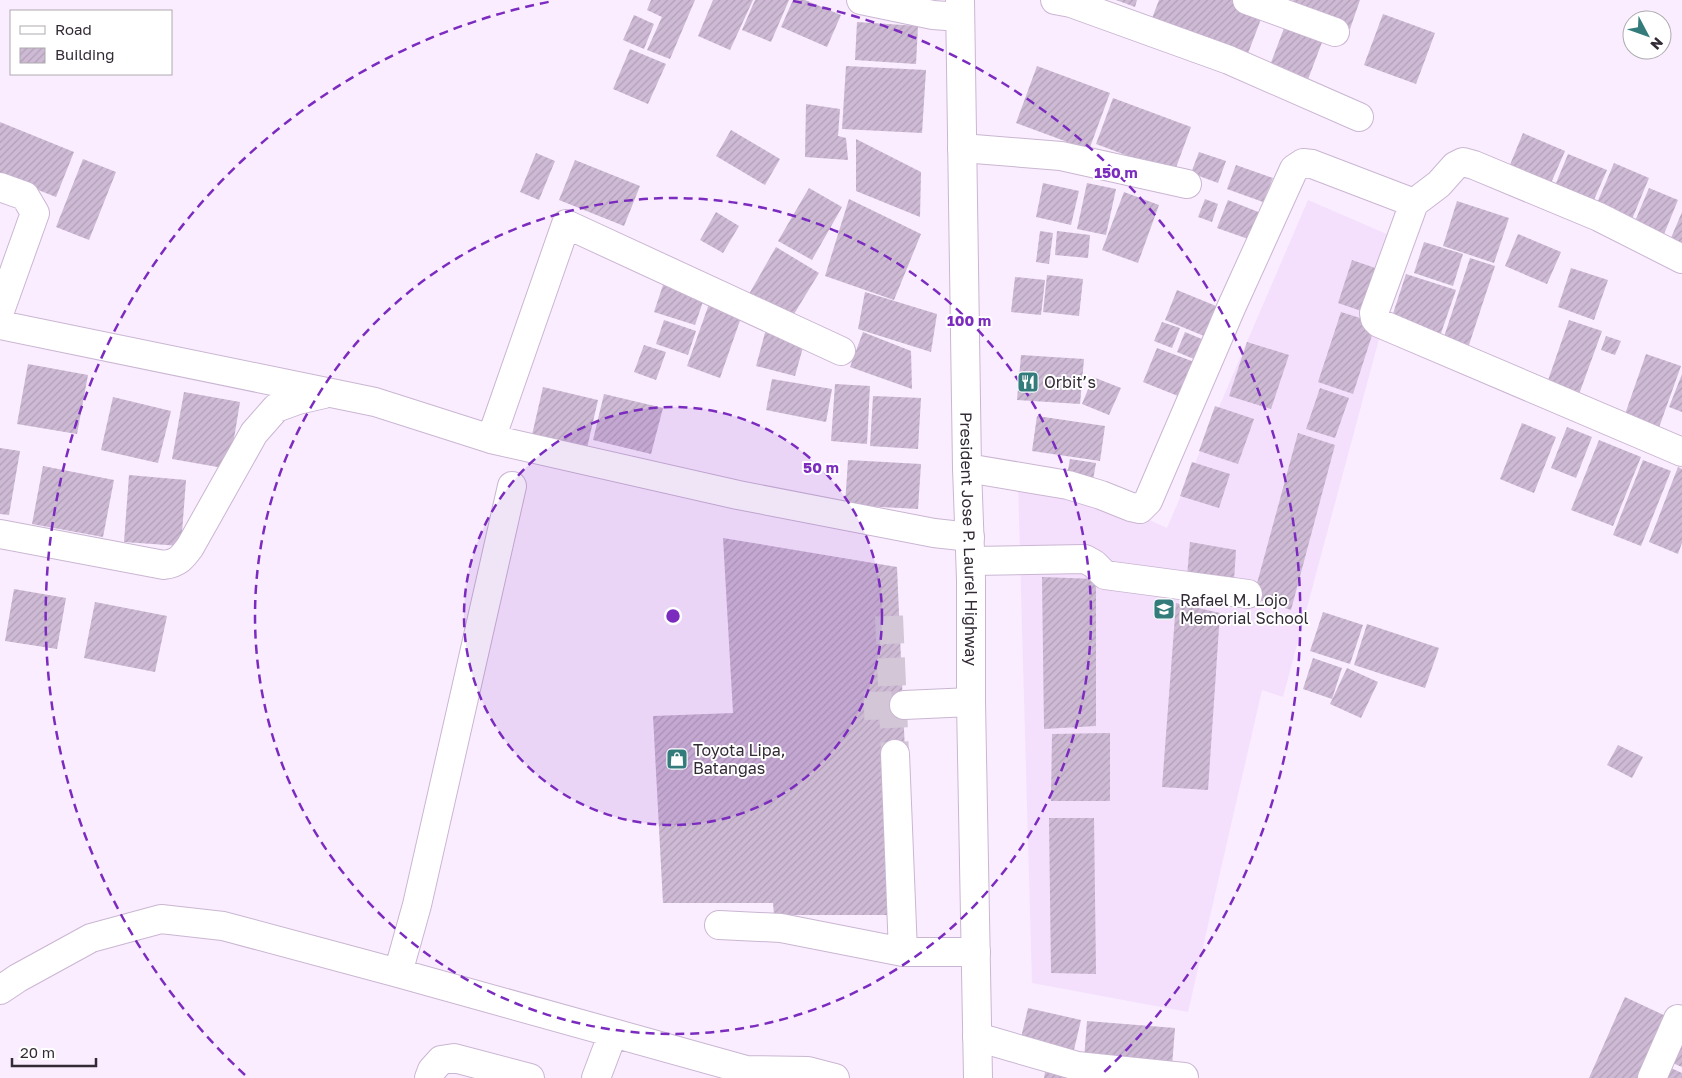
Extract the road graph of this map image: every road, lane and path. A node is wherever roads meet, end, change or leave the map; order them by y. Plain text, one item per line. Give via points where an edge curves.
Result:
1 (862, 0) edge
2 (1055, 0) edge
3 (1247, 0) edge
4 (960, 9) edge
5 (1335, 32) dead end
6 (1359, 117) dead end
7 (962, 148) junction
8 (1187, 184) dead end
9 (0, 187) edge
10 (1414, 203) junction
11 (1682, 259) edge
12 (0, 311) edge
13 (0, 324) edge
14 (841, 351) dead end
15 (328, 393) junction
16 (492, 438) junction
17 (1682, 452) edge
18 (967, 468) junction
19 (512, 486) dead end
20 (0, 534) edge
21 (970, 549) junction
22 (1248, 594) dead end
23 (972, 702) junction
24 (904, 705) tunnel mouth
25 (894, 754) tunnel mouth
26 (720, 925) dead end
27 (903, 952) junction
28 (976, 952) junction
29 (398, 973) junction
30 (0, 990) edge
31 (1680, 1019) edge
32 (613, 1033) junction
33 (977, 1037) junction
34 (754, 1074) edge
35 (1184, 1077) edge
36 (429, 1078) edge
37 (530, 1078) edge
38 (596, 1078) edge
39 (835, 1078) edge
40 (978, 1078) edge
41 (1652, 1078) edge

1 - 4 main road via 933,14
2 - 6 main road via 1229,60
3 - 5 main road
4 - 7 main road, President Jose P. Laurel Highway
7 - 8 main road via 1061,156
7 - 18 main road, President Jose P. Laurel Highway
9 - 12 main road via 25,196 35,213
10 - 11 main road via 1463,162 1598,218
10 - 17 main road via 1374,313 1379,322
10 - 18 main road via 1312,164 1303,163 1294,169 1148,501 1140,509 1068,485
13 - 15 main road
14 - 16 main road via 566,224
15 - 16 main road via 375,402
15 - 20 main road via 276,408 254,433 190,547 173,564 164,565
16 - 21 main road via 738,495 934,533
18 - 21 main road, President Jose P. Laurel Highway
19 - 29 main road via 417,905
21 - 22 main road via 1085,559 1105,575
21 - 23 main road, President Jose P. Laurel Highway
23 - 24 main road
23 - 28 main road, President Jose P. Laurel Highway
25 - 27 main road
26 - 27 main road via 781,928
27 - 28 main road
28 - 33 main road, President Jose P. Laurel Highway
29 - 30 main road via 223,926 161,919 92,938
29 - 32 main road
31 - 41 main road
32 - 34 main road
32 - 38 main road
33 - 35 main road via 1077,1066
33 - 40 main road, President Jose P. Laurel Highway
34 - 39 main road via 808,1072
36 - 37 main road via 441,1060 454,1058

